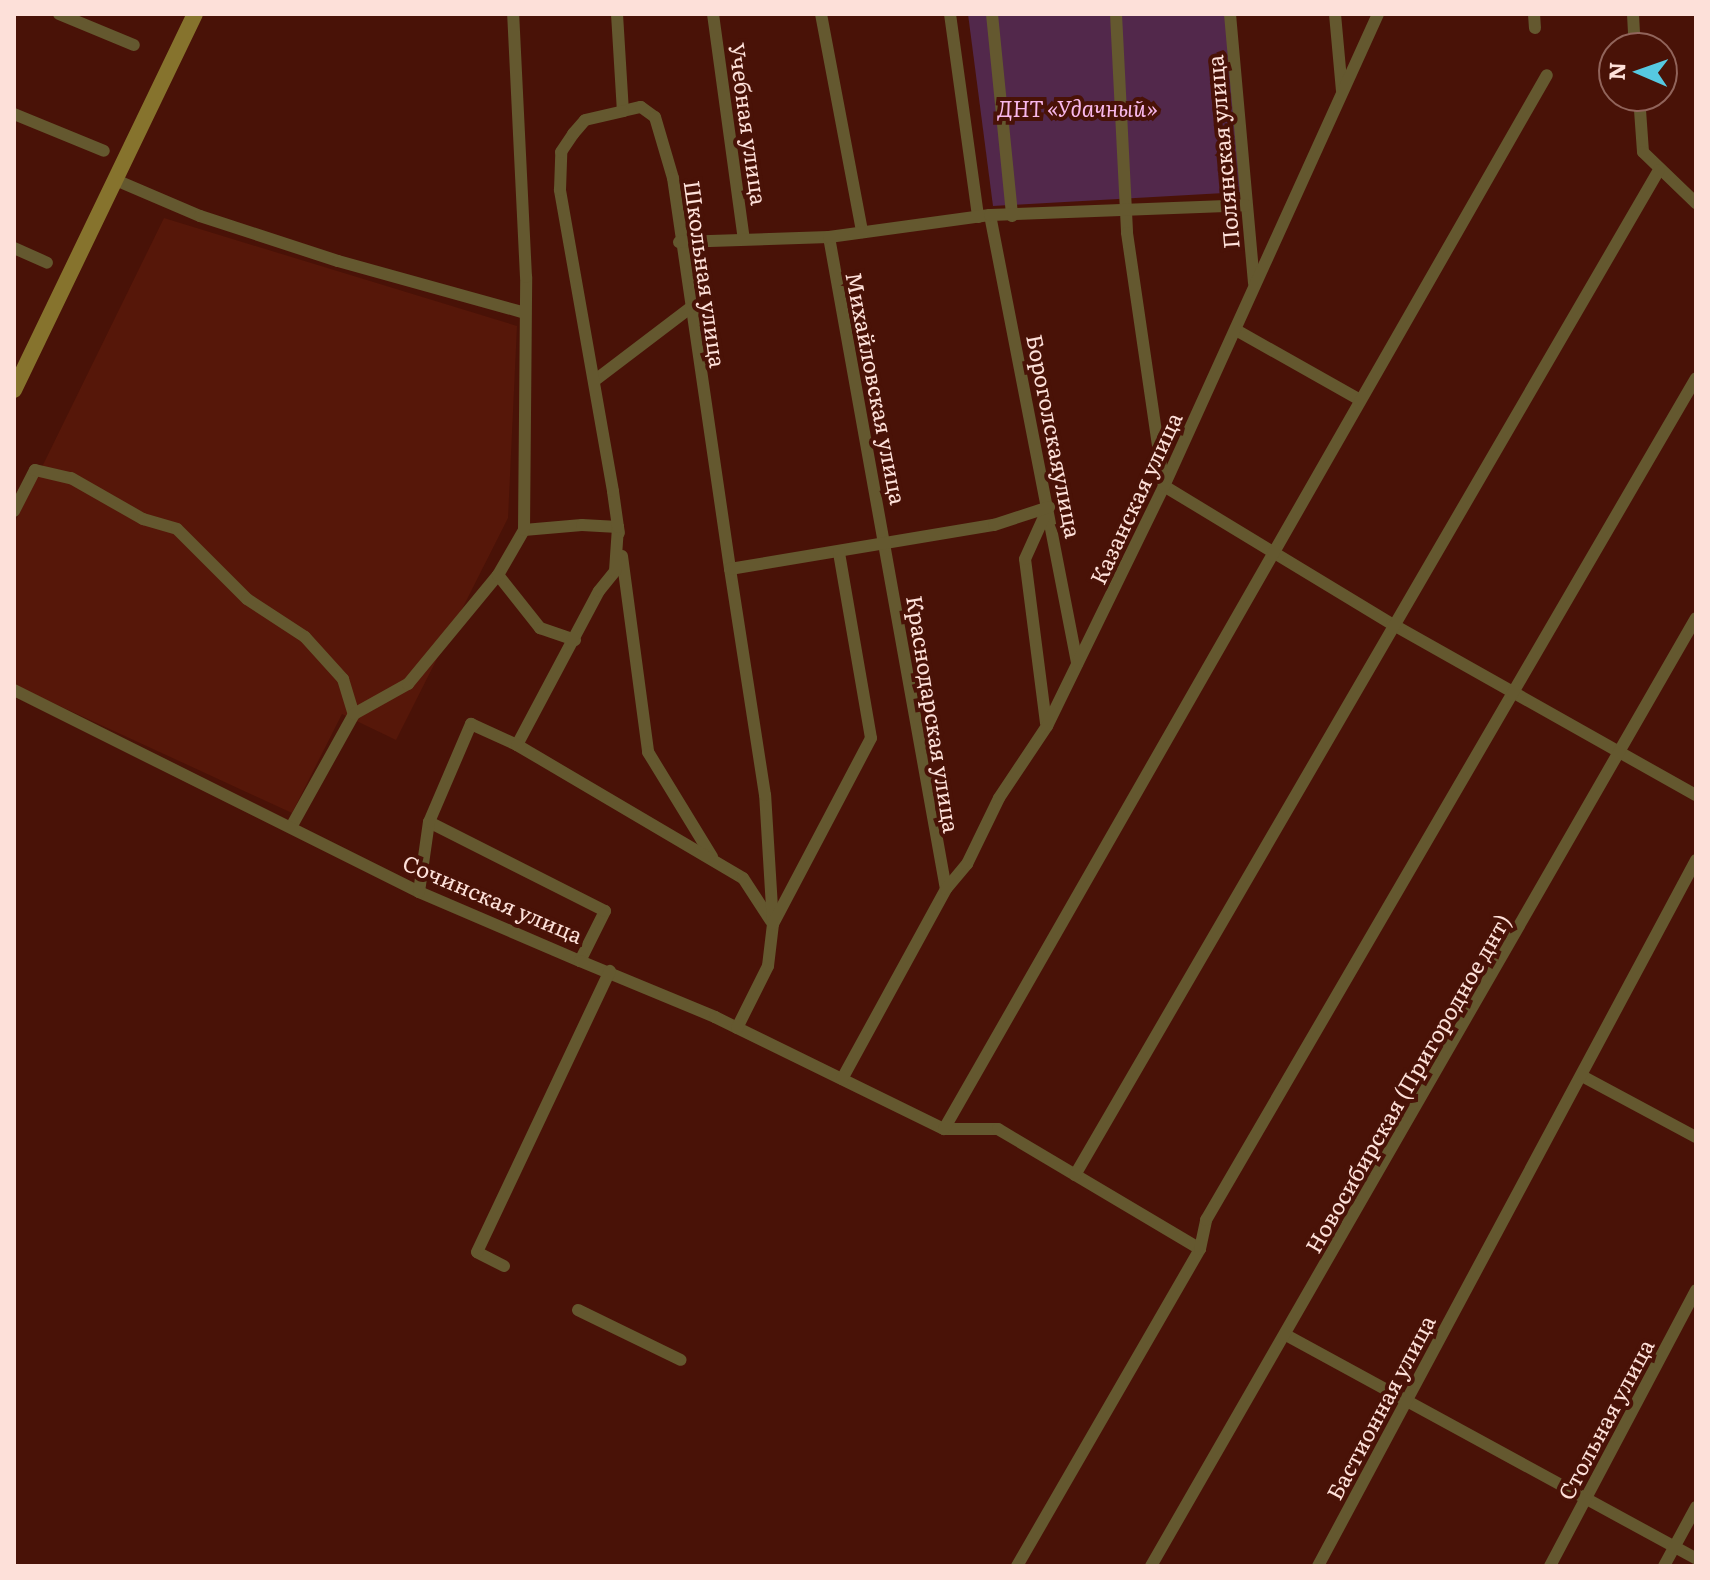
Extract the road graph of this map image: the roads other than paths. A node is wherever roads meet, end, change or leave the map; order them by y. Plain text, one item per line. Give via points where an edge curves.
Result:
1 (59, 14) edge
2 (195, 14) edge
3 (513, 14) edge
4 (617, 14) edge
5 (713, 14) edge
6 (821, 14) edge
7 (950, 14) edge
8 (992, 14) edge
9 (1116, 14) edge
10 (1230, 14) edge
11 (1335, 14) edge
12 (1378, 14) edge
13 (1534, 14) edge
14 (1535, 28) dead end
15 (134, 45) dead end
16 (1547, 75) dead end
17 (1342, 94) junction
18 (623, 111) junction
19 (1640, 112) edge
20 (14, 114) edge
21 (104, 151) dead end
22 (1659, 170) junction
23 (118, 181) junction
24 (1696, 203) edge
25 (1246, 205) junction
26 (1127, 212) junction
27 (984, 216) junction
28 (1012, 216) junction
29 (862, 232) junction
30 (829, 237) junction
31 (744, 239) junction
32 (679, 242) junction
33 (14, 248) edge
34 (47, 263) dead end
35 (1255, 286) junction
36 (690, 308) junction
37 (525, 313) junction
38 (1236, 330) junction
39 (1696, 378) edge
40 (594, 381) junction
41 (14, 390) edge
42 (1360, 400) junction
43 (1164, 486) junction
44 (1049, 507) junction
45 (14, 511) edge
46 (618, 527) junction
47 (524, 530) junction
48 (888, 545) junction
49 (1272, 551) junction
50 (839, 552) junction
51 (730, 569) junction
52 (498, 575) junction
53 (1696, 618) edge
54 (1392, 624) junction
55 (575, 640) junction
56 (1077, 664) junction
57 (14, 690) edge
58 (1513, 692) junction
59 (354, 714) junction
60 (1047, 726) junction
61 (517, 745) junction
62 (1621, 751) junction
63 (1696, 795) edge
64 (429, 822) junction
65 (291, 827) junction
66 (714, 860) junction
67 (1696, 860) edge
68 (946, 889) junction
69 (419, 892) junction
70 (773, 924) junction
71 (580, 961) junction
72 (610, 971) junction
73 (737, 1028) junction
74 (1582, 1076) junction
75 (842, 1079) junction
76 (944, 1129) junction
77 (1696, 1137) edge
78 (1075, 1175) junction
79 (1200, 1249) junction
80 (504, 1266) dead end
81 (1696, 1290) edge
82 (578, 1310) dead end
83 (1286, 1335) junction
84 (681, 1360) dead end
85 (1405, 1404) junction
86 (1586, 1498) junction
87 (1696, 1507) edge
88 (1674, 1548) junction
89 (1696, 1559) edge
90 (1017, 1566) edge
91 (1151, 1566) edge
92 (1318, 1566) edge
93 (1550, 1566) edge
94 (1664, 1566) edge

1 - 15 street
2 - 23 main road
3 - 37 street via 522,120
4 - 18 street
5 - 31 street, Учебная улица
6 - 29 street
7 - 27 street, Бороголскаяулица
8 - 28 street
9 - 26 street
10 - 25 street, Полянская улица
11 - 17 street
12 - 17 street, Казанская улица
13 - 14 street
16 - 42 street
17 - 35 street, Казанская улица
18 - 32 street, Школьная улица via 641,107 655,117 673,178
18 - 40 street via 585,120 561,152 560,190
19 - 22 street via 1643,152
20 - 21 street
22 - 24 street
22 - 54 street
23 - 37 street via 200,216 338,261
23 - 41 main road
25 - 26 street
25 - 35 street, Полянская улица
26 - 28 street
26 - 43 street
27 - 28 street
27 - 29 street
27 - 44 street, Бороголскаяулица
29 - 30 street
30 - 31 street
30 - 48 street, Михайловская улица via 842,333
31 - 32 street
32 - 36 street, Школьная улица
33 - 34 street
35 - 38 street, Казанская улица
36 - 40 street
36 - 51 street, Школьная улица
37 - 47 street
38 - 42 street
38 - 43 street, Казанская улица
39 - 58 street
40 - 46 street
42 - 49 street
43 - 49 street
43 - 56 street, Казанская улица
44 - 48 street via 994,525
44 - 56 street, Бороголскаяулица
44 - 60 street via 1025,559
45 - 59 street via 35,470 71,478 143,519 177,529 247,599 305,637 343,679
46 - 47 street
46 - 55 street via 615,571
46 - 66 street via 648,752
47 - 52 street
48 - 50 street
48 - 68 street, Краснодарская улица via 936,859
49 - 54 street
49 - 76 street
50 - 51 street
50 - 70 street via 871,738
51 - 70 street, Школьная улица via 765,795
52 - 55 street via 540,628
52 - 59 street via 408,684
53 - 62 street, Новосибирская (Пригородное днт)
54 - 58 street
54 - 78 street
55 - 61 street
56 - 60 street, Казанская улица
57 - 65 street, Сочинская улица
58 - 62 street
58 - 79 street via 1206,1220
59 - 65 street
60 - 68 street, Казанская улица via 999,798 967,864
61 - 64 street via 471,724
61 - 66 street
62 - 63 street
62 - 83 street, Новосибирская (Пригородное днт)
64 - 69 street
64 - 71 street, Сочинская улица via 605,911
65 - 69 street, Сочинская улица
66 - 70 street via 743,878
67 - 74 street, Бастионная улица
68 - 75 street, Казанская улица
69 - 71 street, Сочинская улица
70 - 73 street via 768,966
71 - 72 street
72 - 73 street
72 - 80 street via 477,1252
73 - 75 street
74 - 77 street
74 - 85 street, Бастионная улица
75 - 76 street
76 - 78 street via 998,1129
78 - 79 street
79 - 90 street
81 - 86 street, Стольная улица
82 - 84 street
83 - 85 street
83 - 91 street, Новосибирская (Пригородное днт)
85 - 86 street
85 - 92 street, Бастионная улица
86 - 88 street
86 - 93 street, Стольная улица
87 - 88 street
88 - 89 street
88 - 94 street

